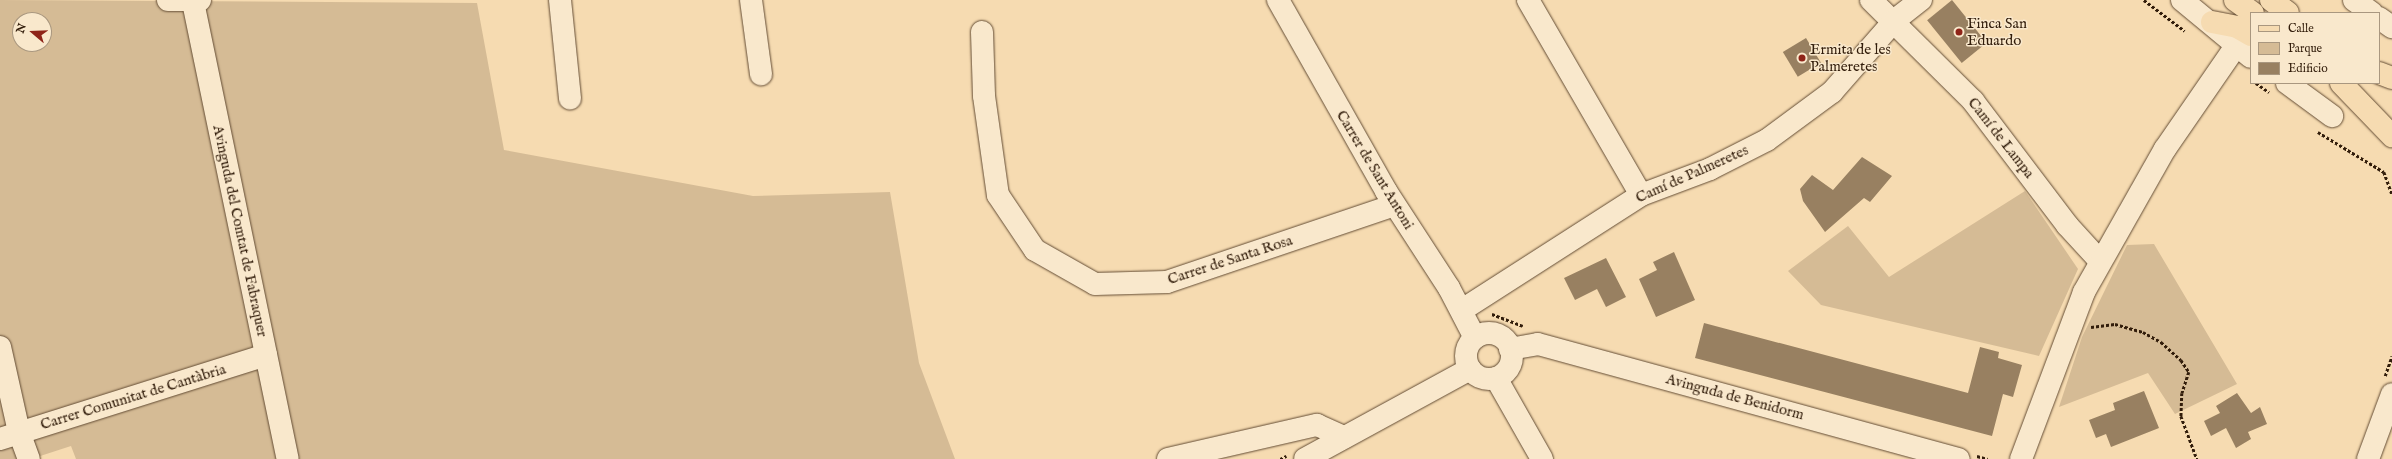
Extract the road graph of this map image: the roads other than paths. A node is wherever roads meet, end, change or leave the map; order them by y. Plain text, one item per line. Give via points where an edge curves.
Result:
1 (168, 0) edge
2 (560, 0) edge
3 (751, 0) edge
4 (1278, 0) edge
5 (1528, 0) edge
6 (1871, 0) edge
7 (1921, 0) edge
8 (2182, 0) edge
9 (2235, 0) edge
10 (2271, 0) edge
11 (2354, 0) edge
12 (196, 1) edge
13 (2252, 12) edge
14 (2287, 12) edge
15 (2371, 12) edge
16 (2380, 19) edge
17 (1895, 20) junction
18 (2212, 22) joint
19 (2392, 28) edge
20 (982, 32) dead end
21 (2246, 46) edge
22 (2380, 73) edge
23 (761, 74) dead end
24 (2392, 78) edge
25 (2288, 84) edge
26 (2342, 84) edge
27 (570, 98) dead end
28 (2332, 116) dead end
29 (2392, 136) edge
30 (1641, 194) junction
31 (1394, 205) junction
32 (2100, 261) junction
33 (1462, 310) junction
34 (1475, 338) junction
35 (0, 347) edge
36 (1510, 349) junction
37 (266, 355) junction
38 (1470, 369) junction
39 (1496, 378) junction
40 (2392, 394) edge
41 (9, 436) edge
42 (1344, 437) junction
43 (29, 459) edge
44 (288, 459) edge
45 (1168, 459) edge
46 (1305, 459) edge
47 (1542, 459) edge
48 (1959, 459) edge
49 (2021, 459) edge
50 (2368, 459) edge

1 - 12 street
2 - 27 street
3 - 23 street
4 - 31 street, Carrer de Sant Antoni
5 - 30 street
6 - 17 street, Camí de Lampa
7 - 17 street, Camí de Palmeretes
8 - 18 street
9 - 13 main road
10 - 14 main road
11 - 15 street
12 - 37 street, Avinguda del Comtat de Fabraquer
16 - 19 street
17 - 30 street, Camí de Palmeretes via 1832,92 1767,140 1710,169
17 - 32 street, Camí de Lampa via 1973,100 2067,225
18 - 21 main road via 2237,27
20 - 31 street, Carrer de Santa Rosa via 984,96 998,195 1035,250 1095,284 1167,282
21 - 32 street via 2165,149
22 - 24 main road
25 - 28 street
26 - 29 main road
30 - 33 street, Camí de Palmeretes
31 - 33 street, Carrer de Sant Antoni
32 - 49 street via 2070,328
33 - 34 street, Carrer de Sant Antoni
34 - 36 street via 1496,334
34 - 38 street via 1466,356
35 - 41 street
36 - 39 street via 1509,366
36 - 48 street, Avinguda de Benidorm via 1538,344
37 - 41 street, Carrer Comunitat de Cantàbria
37 - 44 street, Avinguda del Comtat de Fabraquer
38 - 39 street via 1481,378
38 - 42 street
39 - 47 street
40 - 50 street
41 - 43 street
42 - 45 street via 1317,425
42 - 46 street

